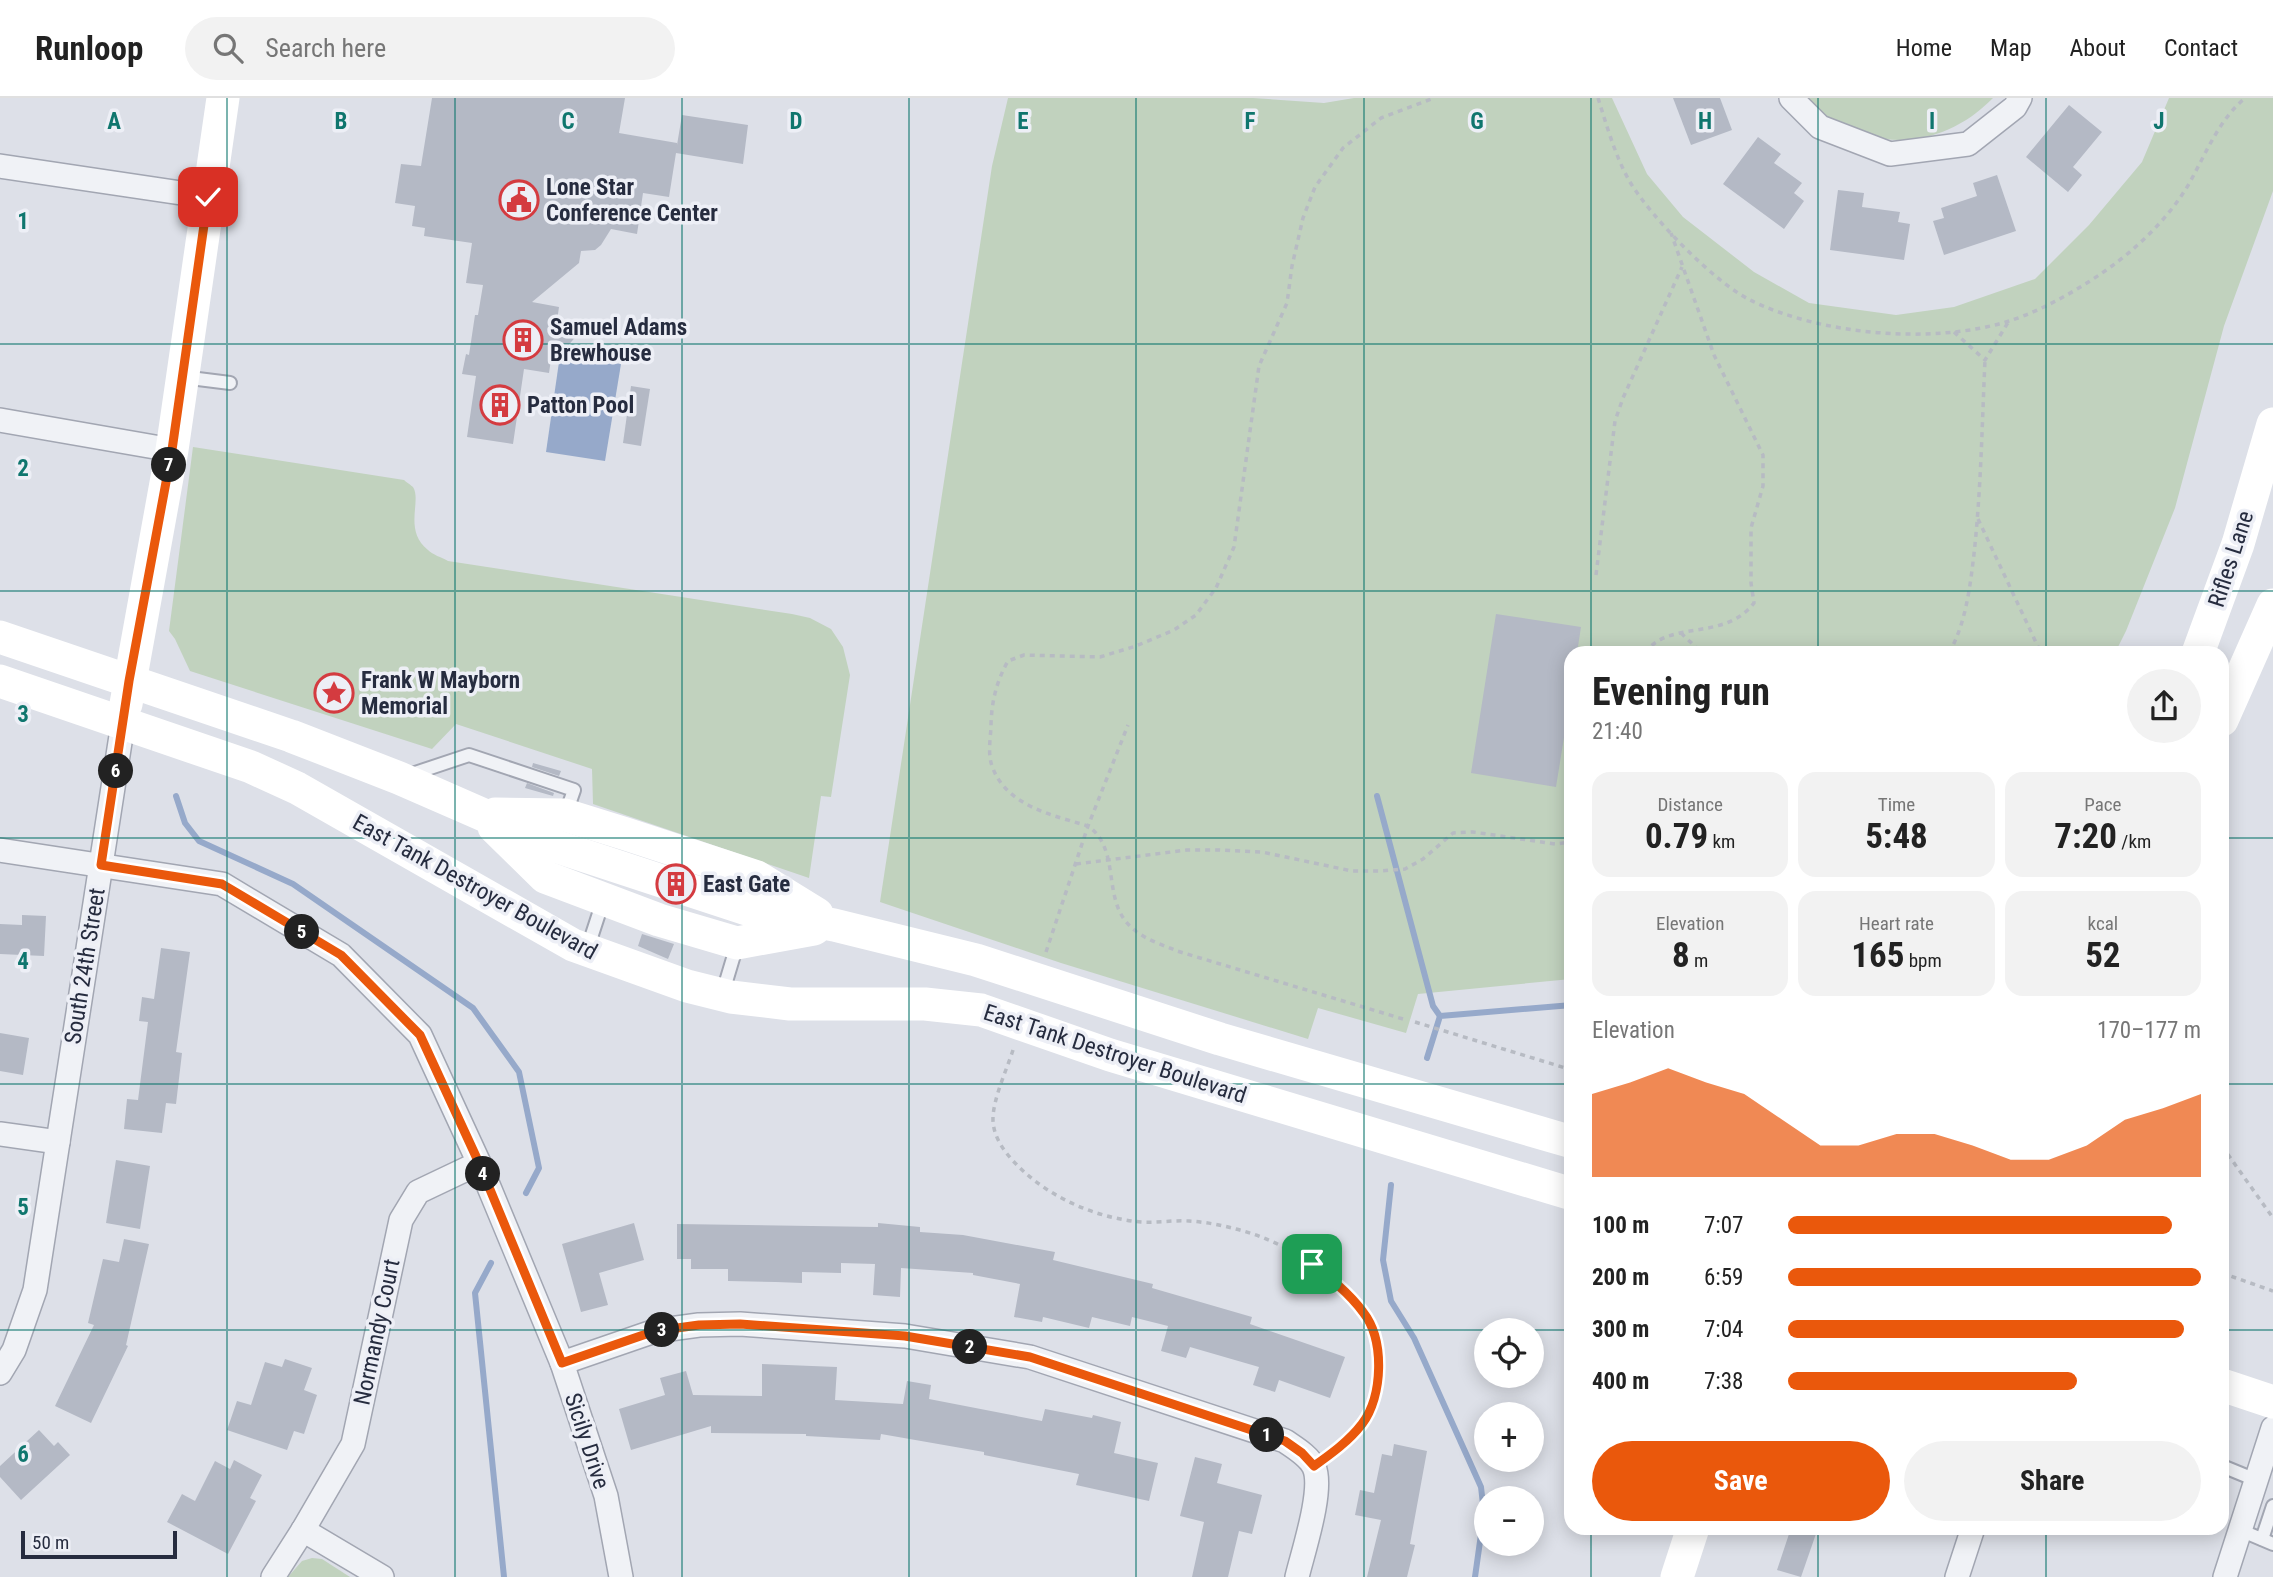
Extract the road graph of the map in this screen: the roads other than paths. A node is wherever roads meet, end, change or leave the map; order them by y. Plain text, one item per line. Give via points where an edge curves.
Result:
1 (223, 98) edge
2 (1791, 98) edge
3 (2020, 98) edge
4 (0, 166) edge
5 (208, 197) junction
6 (182, 377) junction
7 (230, 383) dead end
8 (0, 420) edge
9 (2273, 424) edge
10 (172, 450) junction
11 (2273, 605) edge
12 (0, 637) edge
13 (2201, 646) edge
14 (0, 681) edge
15 (129, 681) junction
16 (2229, 704) edge
17 (123, 723) junction
18 (399, 778) junction
19 (555, 846) junction
20 (0, 850) edge
21 (616, 864) junction
22 (101, 865) junction
23 (748, 906) junction
24 (587, 951) junction
25 (722, 995) junction
26 (0, 1134) edge
27 (1564, 1140) edge
28 (58, 1142) junction
29 (479, 1163) junction
30 (1564, 1192) edge
31 (562, 1363) junction
32 (0, 1373) edge
33 (2229, 1387) edge
34 (2273, 1402) edge
35 (2273, 1428) edge
36 (2229, 1469) edge
37 (2256, 1480) junction
38 (2273, 1506) edge
39 (303, 1530) junction
40 (2240, 1530) junction
41 (1691, 1535) edge
42 (1971, 1535) edge
43 (2267, 1542) edge
44 (273, 1577) edge
45 (382, 1577) edge
46 (621, 1577) edge
47 (1297, 1577) edge
48 (1678, 1577) edge
49 (1957, 1577) edge
50 (2225, 1577) edge

1 - 5 street, South 24th Street
2 - 3 street via 1819,127 1890,154 1968,144
4 - 5 street
5 - 6 street, South 24th Street
6 - 7 lane
6 - 10 street, South 24th Street
8 - 10 street
9 - 13 street, Rifles Lane via 2238,544
10 - 15 street, South 24th Street
11 - 16 street
12 - 15 street
14 - 17 street, East Tank Destroyer Boulevard
15 - 17 street, South 24th Street
15 - 18 street
17 - 22 street, South 24th Street
17 - 24 street, East Tank Destroyer Boulevard via 251,767 297,788
18 - 19 street, East Tank Destroyer Boulevard
18 - 19 lane via 469,755 574,790
19 - 21 street, East Tank Destroyer Boulevard
20 - 22 street, Sicily Drive
21 - 23 street, East Tank Destroyer Boulevard
21 - 24 lane
22 - 28 street, South 24th Street
22 - 29 street, Sicily Drive via 222,884 341,955 420,1035
23 - 25 lane
23 - 27 street, East Tank Destroyer Boulevard via 976,960 1220,1039
24 - 25 street, East Tank Destroyer Boulevard
25 - 30 street, East Tank Destroyer Boulevard via 790,1004 925,1004 981,1010 1110,1055
26 - 28 street
28 - 32 street, South 24th Street via 35,1290 14,1350
29 - 31 street, Sicily Drive
29 - 39 street, Normandy Court via 418,1192 401,1220 353,1444
31 - 46 street, Sicily Drive via 606,1496
31 - 47 street via 655,1331 740,1324 905,1336 1030,1357 1285,1441 1302,1453 1314,1466 1318,1486
33 - 34 street
35 - 37 street
36 - 37 lane
37 - 40 street
38 - 43 lane
39 - 44 street, Normandy Court
39 - 45 street
40 - 43 lane
40 - 50 street
41 - 48 street
42 - 49 street

